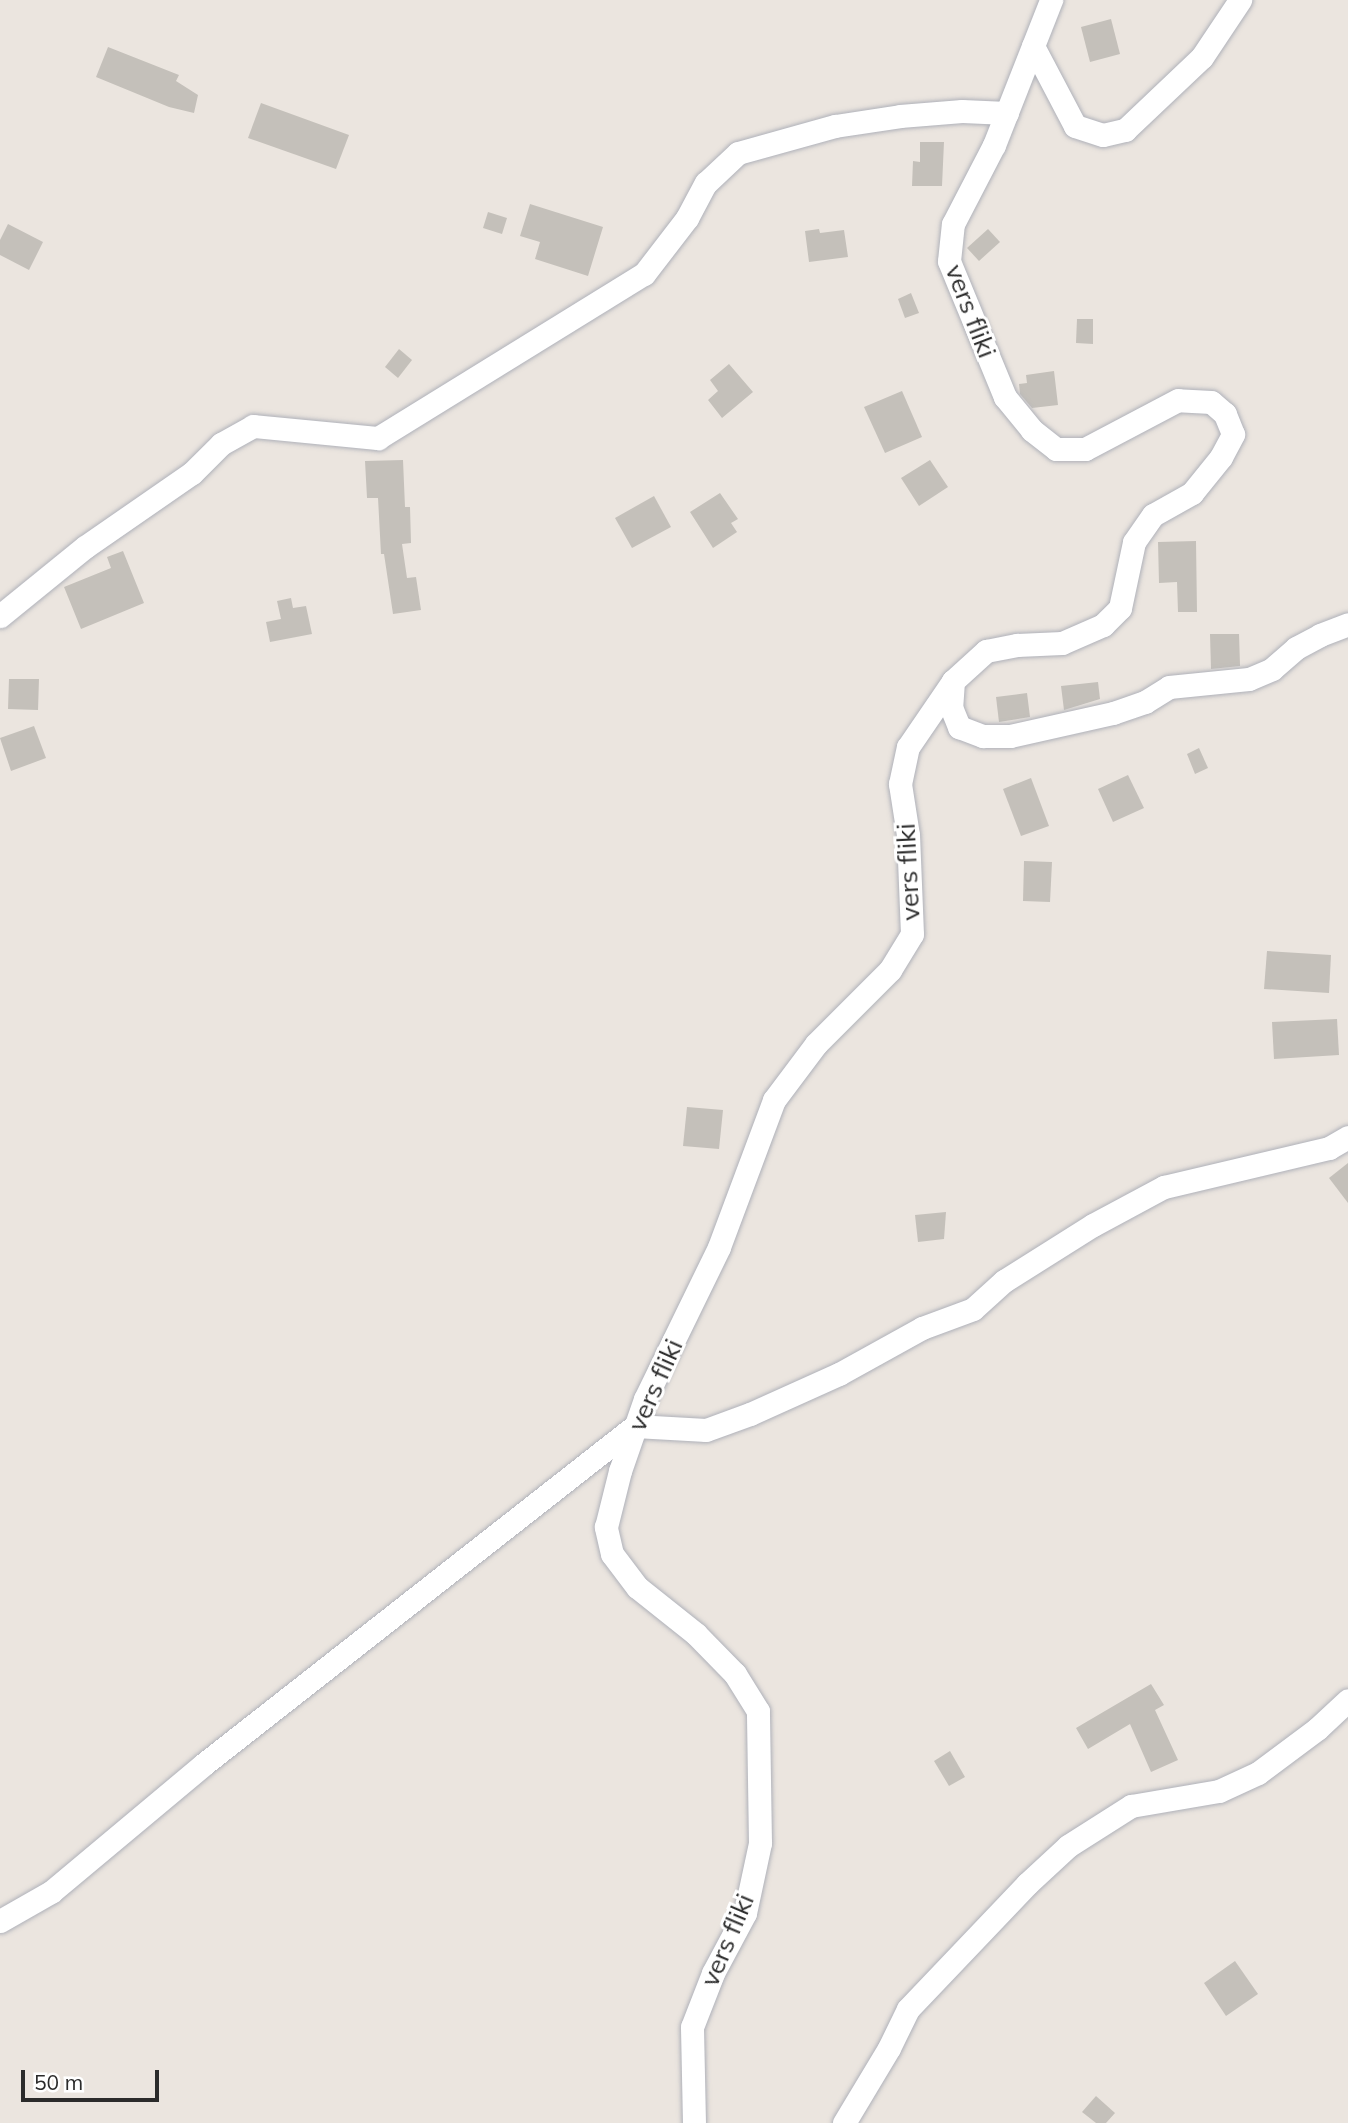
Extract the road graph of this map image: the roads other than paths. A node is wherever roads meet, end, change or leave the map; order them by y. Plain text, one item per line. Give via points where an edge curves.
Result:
1 (1051, 0) edge
2 (1240, 0) edge
3 (1033, 47) junction
4 (1007, 113) junction
5 (0, 616) edge
6 (1348, 624) edge
7 (953, 681) junction
8 (1348, 1137) edge
9 (635, 1426) junction
10 (1348, 1700) edge
11 (0, 1921) edge
12 (694, 2123) edge
13 (844, 2123) edge

1 - 3 street, vers fliki
2 - 3 street via 1202,57 1125,130 1103,135 1075,126
3 - 4 street, vers fliki
4 - 5 street via 900,116 835,126 738,153 706,183 687,218 644,274 377,438 253,426 221,444 192,473 85,547
4 - 7 street, vers fliki via 953,224 949,261 1005,397 1056,449 1085,449 1178,401 1211,402 1225,414 1233,433 1192,494 1153,515 1134,542 1120,608 1103,625 1062,643 986,651
6 - 7 street via 1296,648 1272,669 1249,679 1168,687 1145,702 1113,713 1010,736 983,736 959,727 951,707
7 - 9 street, vers fliki via 908,747 900,784 908,835 912,934 890,970 816,1044 774,1100 719,1247
8 - 9 street via 1329,1148 1164,1187 1004,1281 973,1309 922,1328 839,1374 750,1414 706,1430
9 - 11 street via 204,1764 51,1892
9 - 12 street, vers fliki via 610,1502 606,1527 612,1554 638,1587 696,1634 735,1674 758,1711 760,1843 744,1913 692,2027
10 - 13 street via 1258,1773 1219,1791 1131,1805 1068,1846 908,2009

